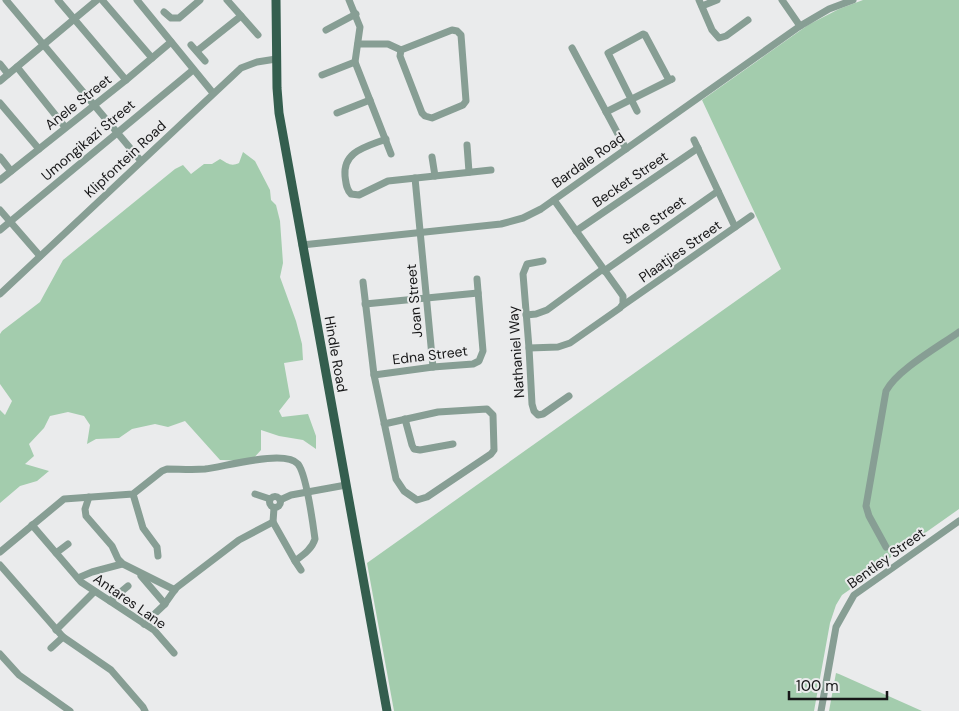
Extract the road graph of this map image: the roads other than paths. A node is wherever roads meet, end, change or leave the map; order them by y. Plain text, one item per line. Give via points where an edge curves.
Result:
1 (6, 0) edge
2 (58, 0) edge
3 (97, 0) edge
4 (102, 0) edge
5 (137, 0) edge
6 (200, 0) edge
7 (228, 0) edge
8 (276, 0) edge
9 (348, 0) edge
10 (717, 0) edge
11 (782, 0) edge
12 (854, 0) edge
13 (700, 3) edge
14 (164, 12) dead end
15 (356, 14) junction
16 (241, 16) junction
17 (74, 19) junction
18 (748, 20) dead end
19 (800, 26) junction
20 (326, 30) dead end
21 (258, 35) dead end
22 (171, 42) junction
23 (44, 44) junction
24 (358, 44) junction
25 (191, 45) dead end
26 (572, 48) dead end
27 (401, 50) junction
28 (197, 51) junction
29 (152, 58) junction
30 (276, 59) junction
31 (205, 61) dead end
32 (355, 62) junction
33 (0, 64) edge
34 (17, 66) junction
35 (193, 70) junction
36 (8, 74) junction
37 (322, 75) dead end
38 (126, 80) junction
39 (0, 81) edge
40 (213, 93) junction
41 (631, 99) junction
42 (370, 100) junction
43 (0, 102) edge
44 (93, 104) junction
45 (637, 111) dead end
46 (606, 112) junction
47 (337, 113) dead end
48 (65, 127) junction
49 (117, 132) junction
50 (386, 139) junction
51 (694, 140) dead end
52 (467, 145) dead end
53 (698, 148) junction
54 (39, 149) junction
55 (626, 149) junction
56 (391, 154) dead end
57 (0, 157) edge
58 (432, 157) dead end
59 (141, 161) junction
60 (491, 170) dead end
61 (11, 171) junction
62 (469, 172) junction
63 (435, 176) junction
64 (415, 178) junction
65 (0, 180) edge
66 (718, 191) junction
67 (554, 200) junction
68 (0, 210) edge
69 (751, 216) dead end
70 (10, 221) junction
71 (736, 226) junction
72 (0, 230) edge
73 (576, 231) junction
74 (420, 233) junction
75 (302, 245) junction
76 (40, 256) junction
77 (543, 261) dead end
78 (604, 270) junction
79 (476, 279) dead end
80 (363, 282) dead end
81 (478, 293) junction
82 (0, 294) edge
83 (426, 299) junction
84 (365, 304) junction
85 (621, 307) junction
86 (526, 315) junction
87 (959, 332) edge
88 (530, 348) junction
89 (432, 367) junction
90 (374, 375) junction
91 (570, 396) dead end
92 (405, 419) junction
93 (384, 424) junction
94 (453, 444) dead end
95 (346, 484) junction
96 (307, 492) junction
97 (133, 494) junction
98 (255, 494) dead end
99 (89, 497) junction
100 (270, 499) junction
101 (280, 500) junction
102 (274, 508) junction
103 (959, 520) edge
104 (273, 522) junction
105 (32, 525) junction
106 (68, 544) dead end
107 (886, 547) dead end
108 (0, 552) edge
109 (56, 553) junction
110 (158, 556) dead end
111 (294, 561) junction
112 (122, 564) junction
113 (0, 565) edge
114 (302, 570) dead end
115 (140, 573) junction
116 (78, 578) junction
117 (128, 586) dead end
118 (175, 590) junction
119 (94, 592) junction
120 (110, 601) junction
121 (165, 604) junction
122 (144, 624) junction
123 (56, 630) junction
124 (63, 637) junction
125 (51, 648) dead end
126 (174, 653) dead end
127 (0, 654) edge
128 (70, 711) edge
129 (145, 711) edge
130 (387, 711) edge
131 (821, 711) edge

1 - 23 street
2 - 17 street
3 - 17 street
4 - 29 street
5 - 22 street
6 - 14 street via 178,18 171,18
7 - 16 street
8 - 30 main road, Hindle Road
9 - 15 street
10 - 13 street
11 - 19 street
12 - 19 street, Bardale Road via 829,9
13 - 18 street via 719,38
15 - 20 street
15 - 24 street via 360,27
16 - 21 street
16 - 28 street
17 - 23 street
17 - 38 street
19 - 55 street, Bardale Road
22 - 29 street, Anele Street
22 - 35 street
23 - 34 street
23 - 44 street
24 - 27 street via 388,44
24 - 32 street
25 - 28 street
26 - 46 street
27 - 27 street via 452,30 460,32 464,104 432,118 422,113 400,56
28 - 31 street
29 - 38 street, Anele Street
30 - 40 street, Klipfontein Road via 241,68
30 - 75 main road, Hindle Road via 279,112
32 - 37 street
32 - 42 street
33 - 36 street
34 - 36 street
34 - 48 street
35 - 40 street
35 - 49 street, Umongikazi Street
36 - 39 street
38 - 44 street, Anele Street
40 - 59 street, Klipfontein Road
41 - 41 street via 670,80 642,34 608,53
41 - 45 street
41 - 46 street
42 - 47 street
42 - 50 street
43 - 54 street
44 - 48 street, Anele Street
44 - 49 street
46 - 55 street
48 - 54 street, Anele Street
49 - 59 street
49 - 70 street, Umongikazi Street
50 - 56 street
50 - 64 street via 357,151 346,161 349,192 360,195 388,181
51 - 53 street
52 - 62 street
53 - 66 street
53 - 73 street, Becket Street
54 - 61 street, Anele Street
55 - 67 street, Bardale Road
57 - 61 street
58 - 63 street
59 - 76 street, Klipfontein Road
60 - 62 street
61 - 65 street, Anele Street
62 - 63 street
63 - 64 street
64 - 74 street, Joan Street
66 - 71 street
66 - 78 street, Sthe Street
67 - 73 street
67 - 74 street, Bardale Road via 532,214 508,223
68 - 70 street
69 - 71 street, Plaatjies Street
70 - 72 street, Umongikazi Street
70 - 76 street
71 - 85 street, Plaatjies Street
73 - 78 street
74 - 75 street, Bardale Road
74 - 83 street, Joan Street
75 - 95 main road, Hindle Road
76 - 82 street, Klipfontein Road
77 - 86 street, Nathaniel Way via 528,264 524,270
78 - 85 street via 623,296
78 - 86 street, Sthe Street via 547,310
79 - 81 street, Edna Street
80 - 84 street, Edna Street
81 - 83 street
81 - 89 street, Edna Street via 481,359 473,364
83 - 84 street
83 - 89 street, Joan Street
84 - 90 street, Edna Street
85 - 88 street, Plaatjies Street via 570,343
86 - 88 street, Nathaniel Way
87 - 107 street via 898,375 886,391 866,506
88 - 91 street, Nathaniel Way via 532,404 536,414 548,412
89 - 90 street, Edna Street
90 - 93 street
92 - 93 street
92 - 93 street via 438,412 487,409 492,415 494,450 427,498 417,500 404,492 396,479
92 - 94 street via 414,449
95 - 96 street
95 - 130 main road, Hindle Road
96 - 97 street via 298,464 280,458 205,469 162,470
96 - 101 street
96 - 111 street via 315,541
97 - 99 street
97 - 110 street via 143,528 157,547
98 - 100 street
99 - 105 street via 64,499
99 - 112 street via 86,516 112,546
100 - 101 street via 274,496
100 - 102 street
101 - 102 street via 279,506
102 - 104 street
103 - 131 street, Bentley Street via 854,595 836,626
104 - 111 street
104 - 118 street via 239,540
105 - 108 street
105 - 109 street, Antares Lane
106 - 109 street
109 - 116 street, Antares Lane
111 - 114 street
112 - 115 street
112 - 116 street
113 - 123 street
115 - 118 street
115 - 121 street
116 - 119 street, Antares Lane
117 - 120 street
118 - 121 street
119 - 120 street, Antares Lane
119 - 123 street
120 - 122 street, Antares Lane
121 - 122 street
122 - 126 street, Antares Lane via 158,634
123 - 124 street
124 - 125 street
124 - 129 street via 111,670
127 - 128 street via 19,674

